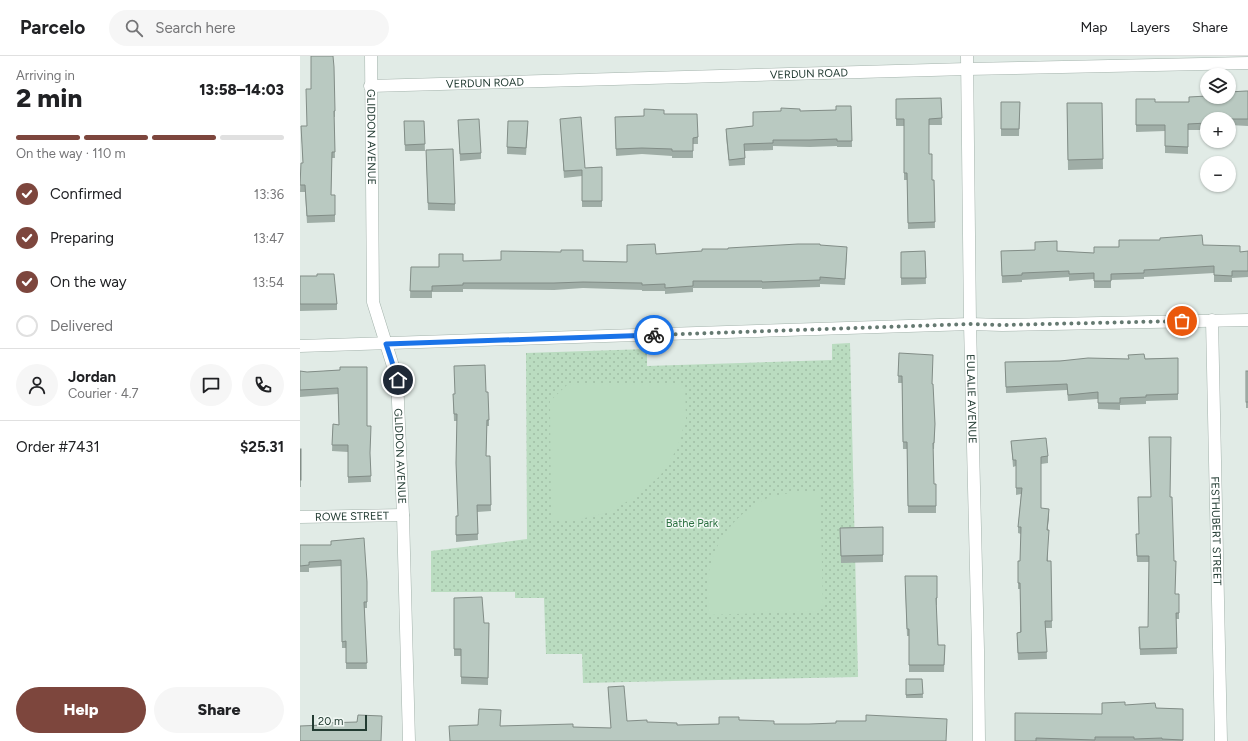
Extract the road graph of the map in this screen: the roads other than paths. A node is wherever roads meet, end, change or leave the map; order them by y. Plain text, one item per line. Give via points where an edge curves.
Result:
1 (371, 56) edge
2 (967, 56) edge
3 (1248, 63) edge
4 (967, 69) junction
5 (370, 86) junction
6 (1212, 320) junction
7 (1248, 320) edge
8 (970, 324) junction
9 (386, 344) junction
10 (300, 346) edge
11 (403, 515) junction
12 (300, 517) edge
13 (409, 741) edge
14 (979, 741) edge
15 (1221, 741) edge

1 - 5 street, GLIDDON AVENUE
2 - 4 street, EULALIE AVENUE
3 - 4 street, VERDUN ROAD
4 - 5 street, VERDUN ROAD
4 - 8 street, EULALIE AVENUE
5 - 9 street, GLIDDON AVENUE via 373,302
6 - 7 street
6 - 8 street
6 - 15 street, FESTHUBERT STREET
8 - 9 street
8 - 14 street, EULALIE AVENUE
9 - 10 street
9 - 11 street, GLIDDON AVENUE via 398,380
11 - 12 street, ROWE STREET
11 - 13 street, GLIDDON AVENUE

